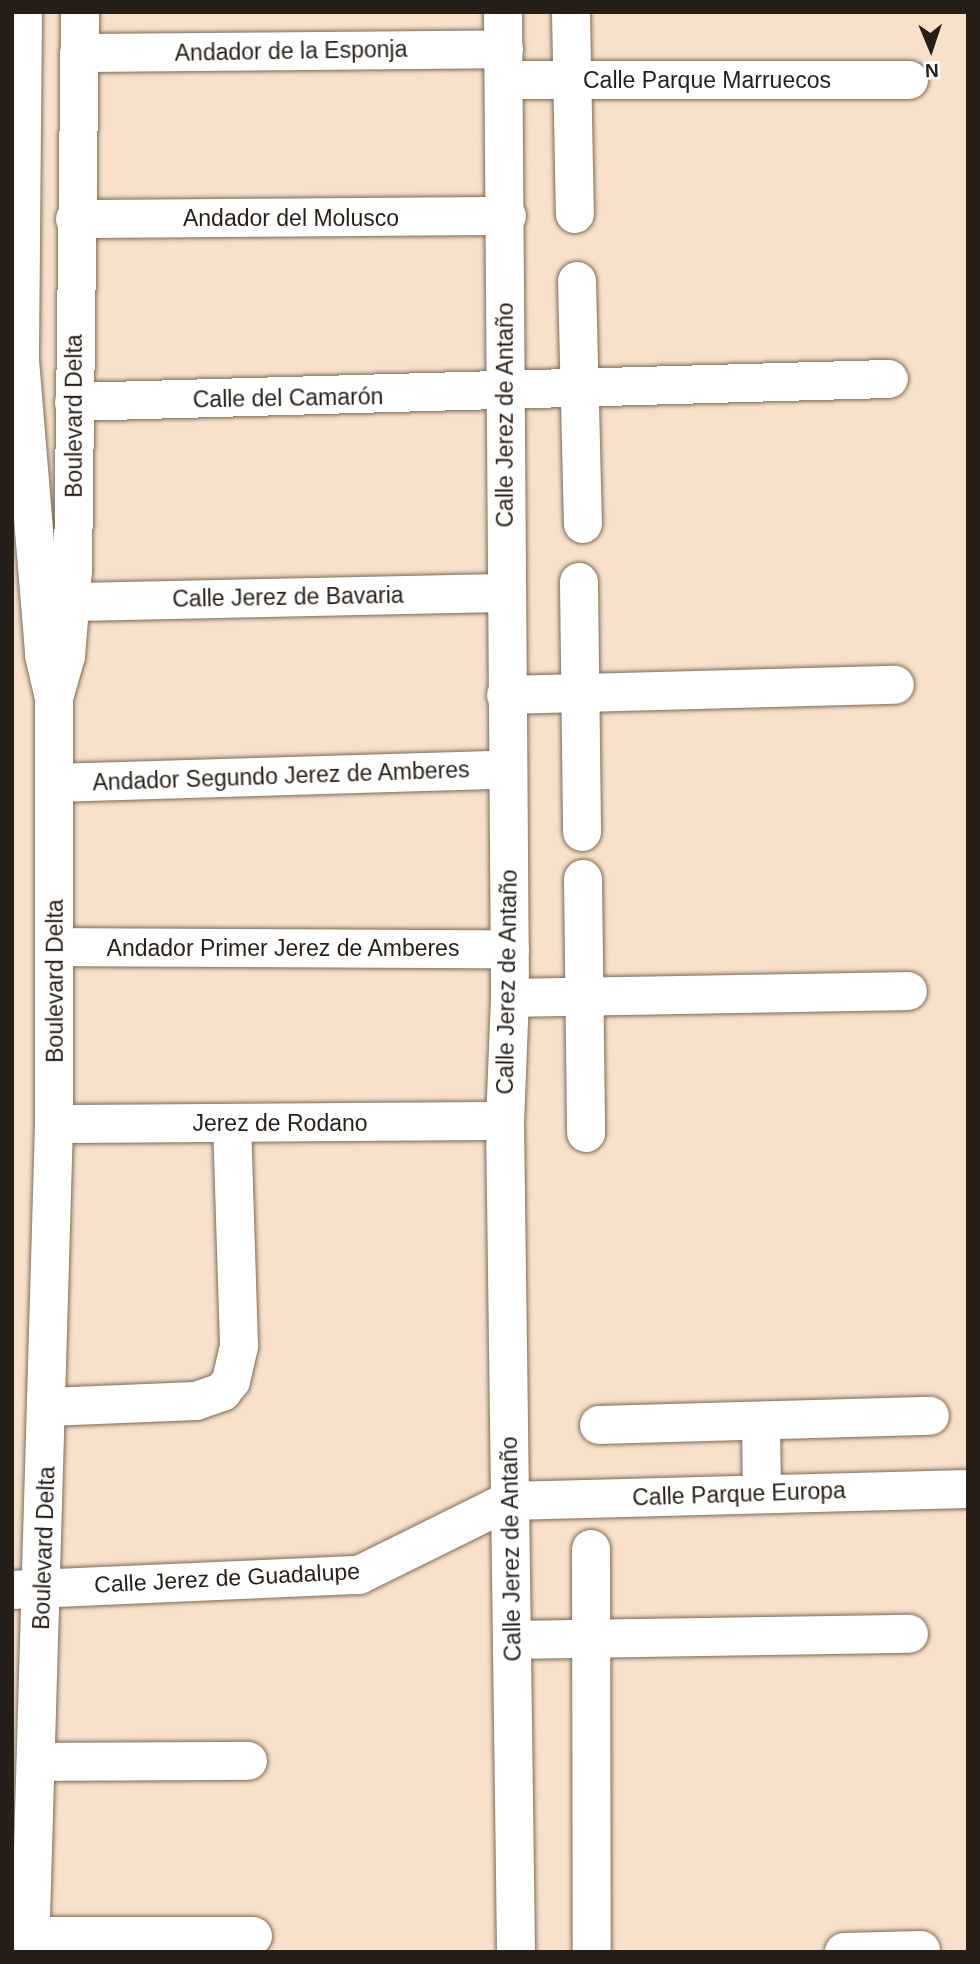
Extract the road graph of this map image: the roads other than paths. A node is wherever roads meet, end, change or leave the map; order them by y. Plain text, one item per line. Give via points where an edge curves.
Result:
1 (23, 12) edge
2 (80, 12) edge
3 (571, 12) edge
4 (504, 47) edge
5 (79, 53) junction
6 (572, 80) junction
7 (909, 80) dead end
8 (575, 214) dead end
9 (507, 216) junction
10 (75, 219) junction
11 (577, 281) dead end
12 (889, 379) dead end
13 (579, 387) junction
14 (503, 393) junction
15 (74, 402) junction
16 (583, 524) dead end
17 (579, 582) dead end
18 (505, 593) junction
19 (72, 602) junction
20 (895, 685) dead end
21 (580, 689) junction
22 (506, 695) junction
23 (54, 698) junction
24 (507, 770) junction
25 (56, 783) junction
26 (582, 832) dead end
27 (583, 879) dead end
28 (56, 947) junction
29 (510, 949) junction
30 (908, 991) dead end
31 (510, 998) junction
32 (584, 998) junction
33 (505, 1121) junction
34 (232, 1123) junction
35 (54, 1124) junction
36 (586, 1133) dead end
37 (48, 1407) junction
38 (930, 1416) dead end
39 (761, 1422) junction
40 (599, 1425) dead end
41 (968, 1489) edge
42 (762, 1491) junction
43 (509, 1501) junction
44 (591, 1549) dead end
45 (27, 1588) edge
46 (909, 1634) dead end
47 (592, 1639) junction
48 (513, 1640) junction
49 (248, 1761) dead end
50 (38, 1762) junction
51 (253, 1936) dead end
52 (30, 1944) edge
53 (921, 1950) edge
54 (516, 1952) edge
55 (592, 1952) edge
56 (844, 1952) edge

1 - 23 main road via 20,360 43,642
2 - 5 main road, Boulevard Delta
3 - 6 main road
4 - 5 main road, Andador de la Esponja
4 - 6 main road, Calle Parque Marruecos
4 - 9 main road, Calle Jerez de Antaño
5 - 10 main road, Boulevard Delta
6 - 7 main road, Calle Parque Marruecos
6 - 8 main road
9 - 10 main road, Andador del Molusco
9 - 14 main road, Calle Jerez de Antaño
10 - 15 main road, Boulevard Delta
11 - 13 main road
12 - 13 main road, Calle del Camarón
13 - 14 main road, Calle del Camarón
13 - 16 main road
14 - 15 main road, Calle del Camarón
14 - 18 main road, Calle Jerez de Antaño
15 - 19 main road, Boulevard Delta
17 - 21 main road
18 - 19 main road, Calle Jerez de Bavaria
18 - 22 main road, Calle Jerez de Antaño
19 - 23 main road, Boulevard Delta
20 - 21 main road
21 - 22 main road
21 - 26 main road
22 - 24 main road, Calle Jerez de Antaño
23 - 25 main road, Boulevard Delta
24 - 25 main road, Andador Segundo Jerez de Amberes
24 - 29 main road, Calle Jerez de Antaño
25 - 28 main road, Boulevard Delta
27 - 32 main road
28 - 29 main road, Andador Primer Jerez de Amberes
28 - 35 main road, Boulevard Delta
29 - 31 main road, Calle Jerez de Antaño
30 - 32 main road
31 - 32 main road
31 - 33 main road, Calle Jerez de Antaño
32 - 36 main road
33 - 34 main road, Jerez de Rodano
33 - 43 main road, Calle Jerez de Antaño
34 - 35 main road, Jerez de Rodano
34 - 37 main road via 239,1345 231,1381 222,1392 196,1401
35 - 37 main road, Boulevard Delta
37 - 45 main road, Boulevard Delta
38 - 39 main road
39 - 40 main road
39 - 42 main road
41 - 42 main road, Calle Parque Europa
42 - 43 main road, Calle Parque Europa
43 - 45 main road, Calle Jerez de Guadalupe via 359,1575
43 - 48 main road, Calle Jerez de Antaño
44 - 47 main road
45 - 50 main road, Boulevard Delta
46 - 47 main road
47 - 48 main road
47 - 55 main road
48 - 54 main road, Calle Jerez de Antaño
49 - 50 main road
50 - 52 main road, Boulevard Delta
51 - 52 main road
53 - 56 main road

